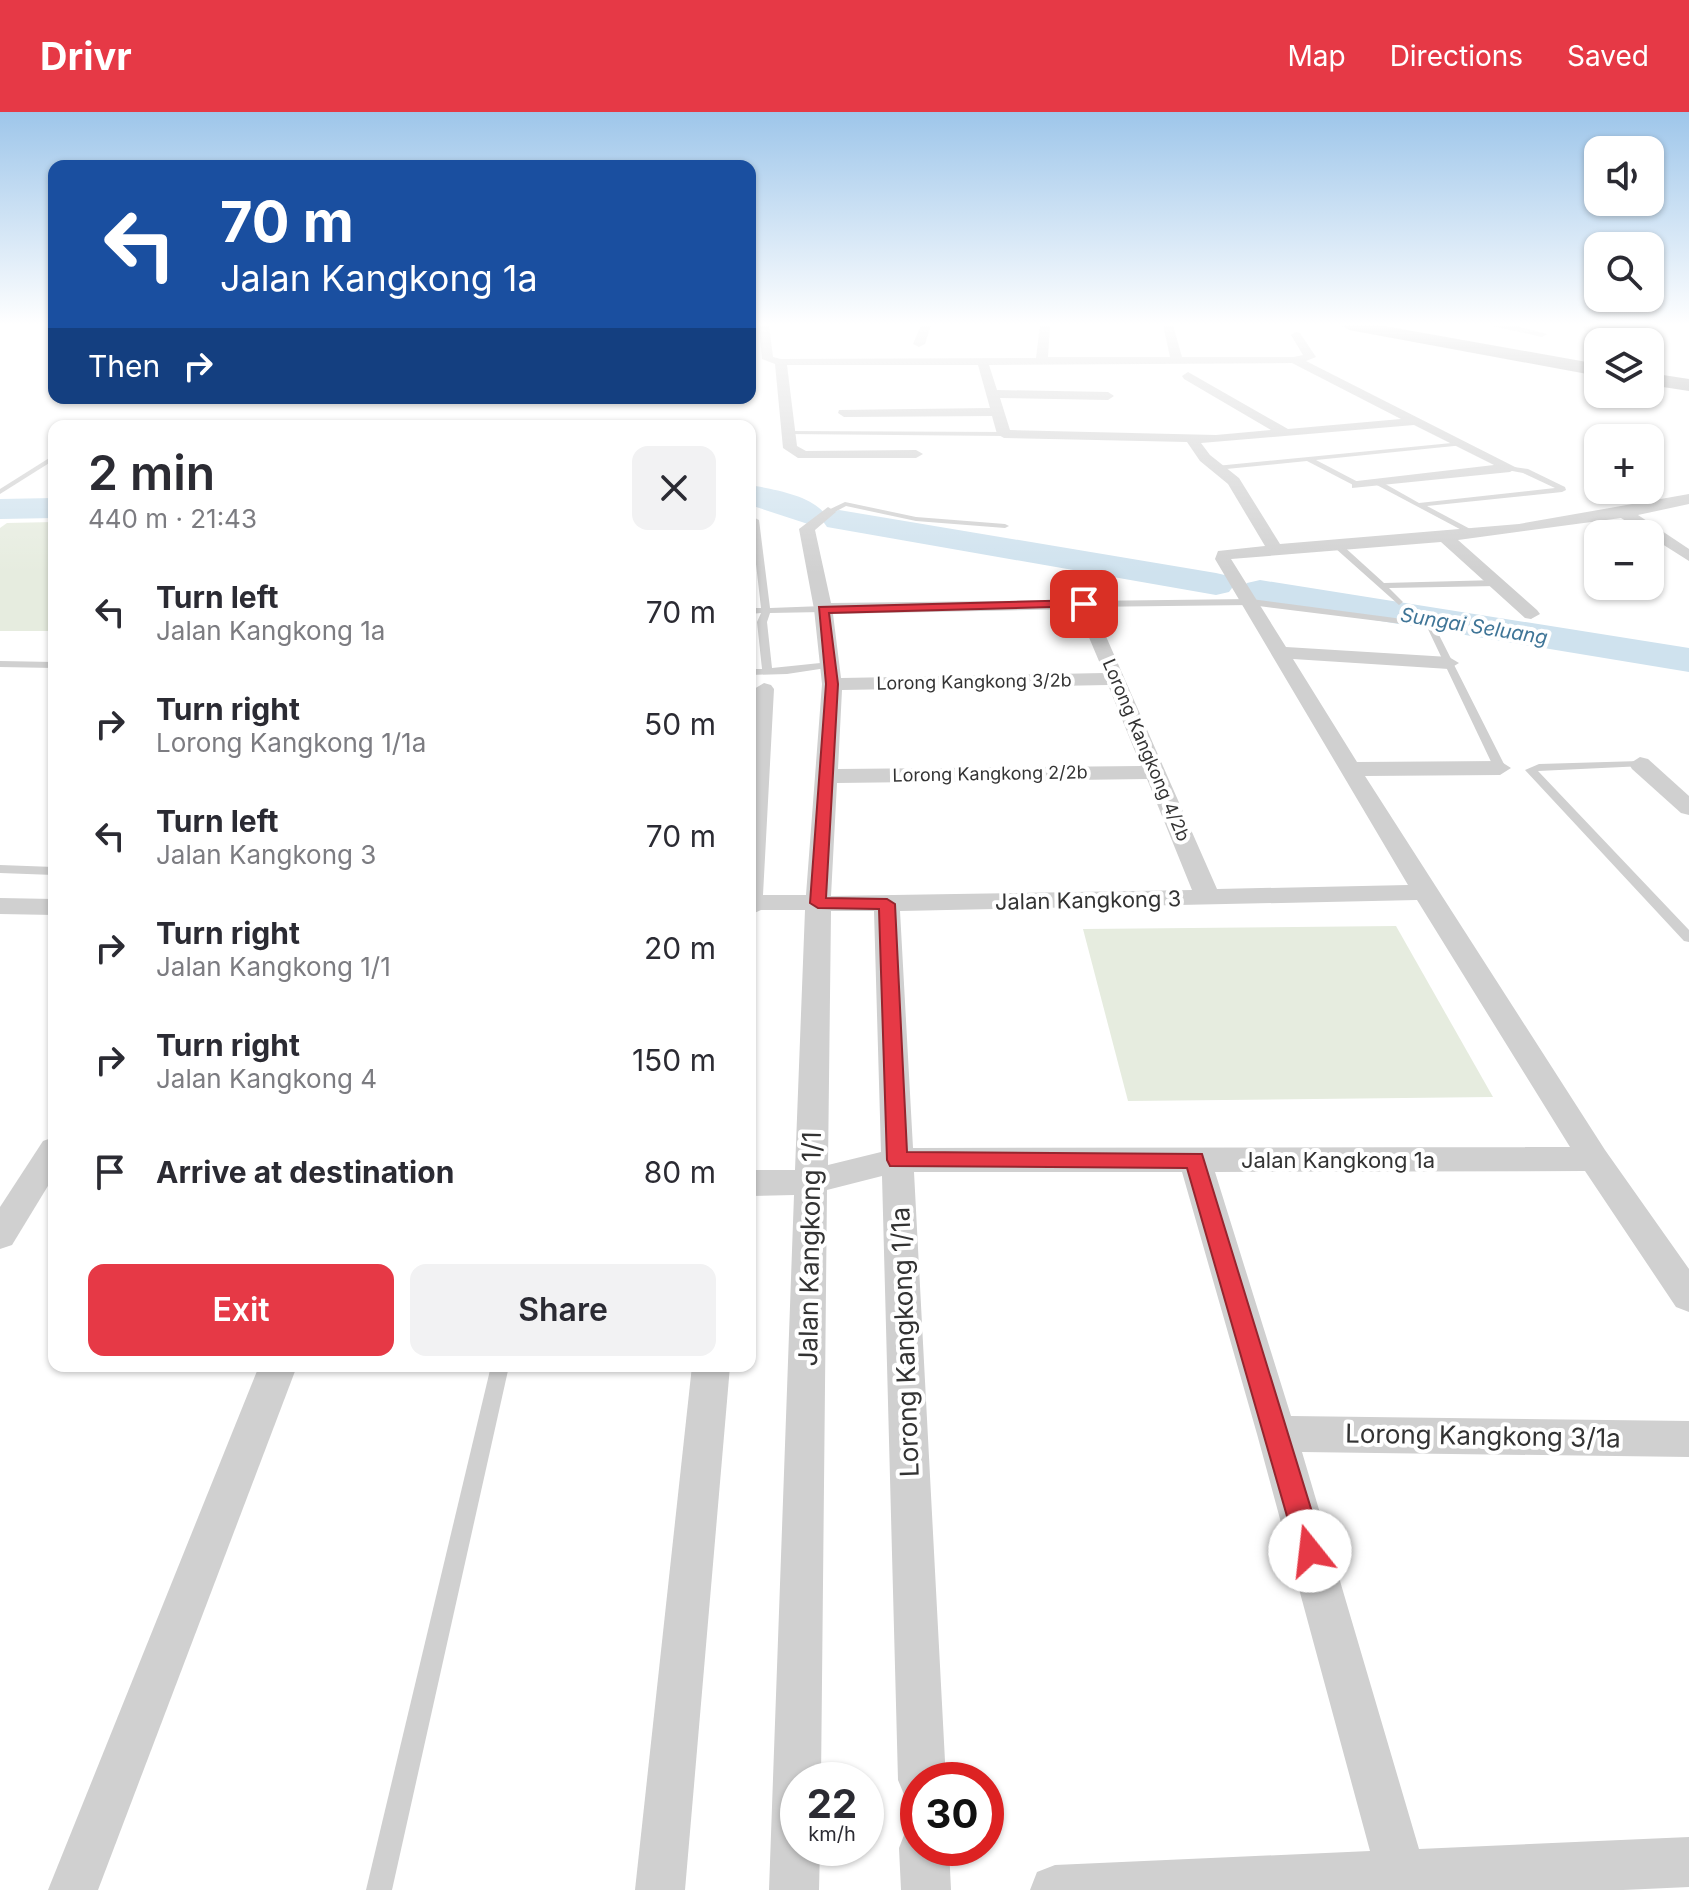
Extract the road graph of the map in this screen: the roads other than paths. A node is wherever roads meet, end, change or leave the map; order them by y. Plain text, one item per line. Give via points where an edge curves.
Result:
1 (785, 408) edge
2 (997, 408) edge
3 (1243, 408) edge
4 (1392, 408) edge
5 (998, 412) junction
6 (844, 413) dead end
7 (1418, 421) junction
8 (789, 433) junction
9 (1286, 433) junction
10 (1004, 434) junction
11 (1192, 439) junction
12 (1462, 444) junction
13 (916, 454) dead end
14 (1307, 459) junction
15 (48, 461) edge
16 (1216, 468) junction
17 (1510, 468) junction
18 (1377, 483) junction
19 (1357, 485) joint
20 (0, 492) edge
21 (1689, 499) edge
22 (1418, 505) junction
23 (1626, 514) junction
24 (822, 516) joint
25 (1005, 526) dead end
26 (756, 528) edge
27 (1471, 533) junction
28 (1445, 537) junction
29 (1338, 546) junction
30 (1275, 549) junction
31 (1689, 556) edge
32 (1497, 583) junction
33 (1382, 586) junction
34 (1245, 593) junction
35 (1399, 602) dead end
36 (1084, 604) junction
37 (823, 609) junction
38 (766, 611) junction
39 (756, 612) edge
40 (1531, 614) dead end
41 (756, 617) edge
42 (762, 622) junction
43 (765, 649) junction
44 (1281, 652) junction
45 (756, 654) edge
46 (1449, 663) junction
47 (0, 664) edge
48 (48, 665) edge
49 (787, 671) junction
50 (831, 675) junction
51 (761, 677) edge
52 (1116, 679) junction
53 (1640, 764) joint
54 (1500, 768) joint
55 (1352, 769) junction
56 (1155, 772) junction
57 (825, 776) junction
58 (756, 780) edge
59 (1689, 808) edge
60 (0, 869) edge
61 (48, 871) edge
62 (1425, 892) junction
63 (1208, 897) junction
64 (818, 903) junction
65 (756, 904) edge
66 (887, 904) junction
67 (0, 906) edge
68 (48, 907) edge
69 (1689, 938) edge
70 (48, 1159) edge
71 (1594, 1159) junction
72 (897, 1160) junction
73 (1195, 1160) junction
74 (811, 1182) junction
75 (756, 1183) edge
76 (0, 1235) edge
77 (1689, 1297) edge
78 (276, 1372) edge
79 (499, 1372) edge
80 (710, 1372) edge
81 (1277, 1434) junction
82 (1689, 1439) edge
83 (921, 1762) edge
84 (1689, 1862) edge
85 (925, 1866) edge
86 (1404, 1883) edge
87 (73, 1890) edge
88 (379, 1890) edge
89 (660, 1890) edge
90 (794, 1890) edge
91 (926, 1890) edge
92 (1055, 1890) edge

1 - 8 street
2 - 5 street
3 - 9 street
4 - 7 street
5 - 6 street
5 - 10 street
7 - 9 street
7 - 12 street
8 - 10 lane
8 - 13 street via 790,448 803,455
9 - 11 street
10 - 11 street
11 - 16 street
12 - 14 lane
12 - 17 street
14 - 16 lane
14 - 19 lane
15 - 20 lane
16 - 30 street via 1234,481
17 - 18 street
17 - 22 lane via 1562,490
18 - 19 street
18 - 22 lane
21 - 23 street
22 - 27 lane
23 - 27 street
23 - 31 street
24 - 25 lane via 845,504 916,519
24 - 37 street, Jalan Kangkong 1/1 via 807,529
26 - 38 lane
27 - 28 street
28 - 29 street
28 - 32 street
29 - 30 street
29 - 33 lane
30 - 34 street via 1224,555
32 - 33 lane
32 - 40 street
33 - 35 lane
34 - 36 lane
34 - 44 street
34 - 46 lane via 1430,625
36 - 37 street
36 - 52 street, Lorong Kangkong 4/2b
37 - 38 lane
37 - 50 street, Jalan Kangkong 1/1
38 - 39 lane
38 - 42 lane
41 - 42 lane
42 - 43 lane
43 - 45 lane
43 - 51 lane
44 - 46 street
44 - 55 street
46 - 54 lane
47 - 48 lane
49 - 50 lane
49 - 50 lane
49 - 51 lane
50 - 52 street, Lorong Kangkong 3/2b
50 - 57 street, Jalan Kangkong 1/1
51 - 58 street
52 - 56 street, Lorong Kangkong 4/2b
53 - 59 street
53 - 69 lane via 1531,770
54 - 55 street
55 - 62 street
56 - 57 street, Lorong Kangkong 2/2b
56 - 63 street, Lorong Kangkong 4/2b
57 - 64 street, Jalan Kangkong 1/1
60 - 61 lane
62 - 63 street, Jalan Kangkong 3
62 - 71 street
63 - 66 street, Jalan Kangkong 3
64 - 65 street, Jalan Kangkong 3
64 - 66 street, Jalan Kangkong 3
64 - 74 street, Jalan Kangkong 1/1
66 - 72 street, Lorong Kangkong 1/1a
67 - 68 street
70 - 76 street
71 - 73 street, Jalan Kangkong 1a
71 - 77 street
72 - 73 street, Jalan Kangkong 1a
72 - 74 street, Jalan Kangkong 1a
72 - 83 street, Lorong Kangkong 1/1a
73 - 81 street
74 - 75 street, Jalan Kangkong 1a
74 - 90 street, Jalan Kangkong 1/1
78 - 87 street
79 - 88 lane
80 - 89 street
81 - 82 street, Lorong Kangkong 3/1a
81 - 86 street
84 - 86 street
85 - 91 street
86 - 92 street

